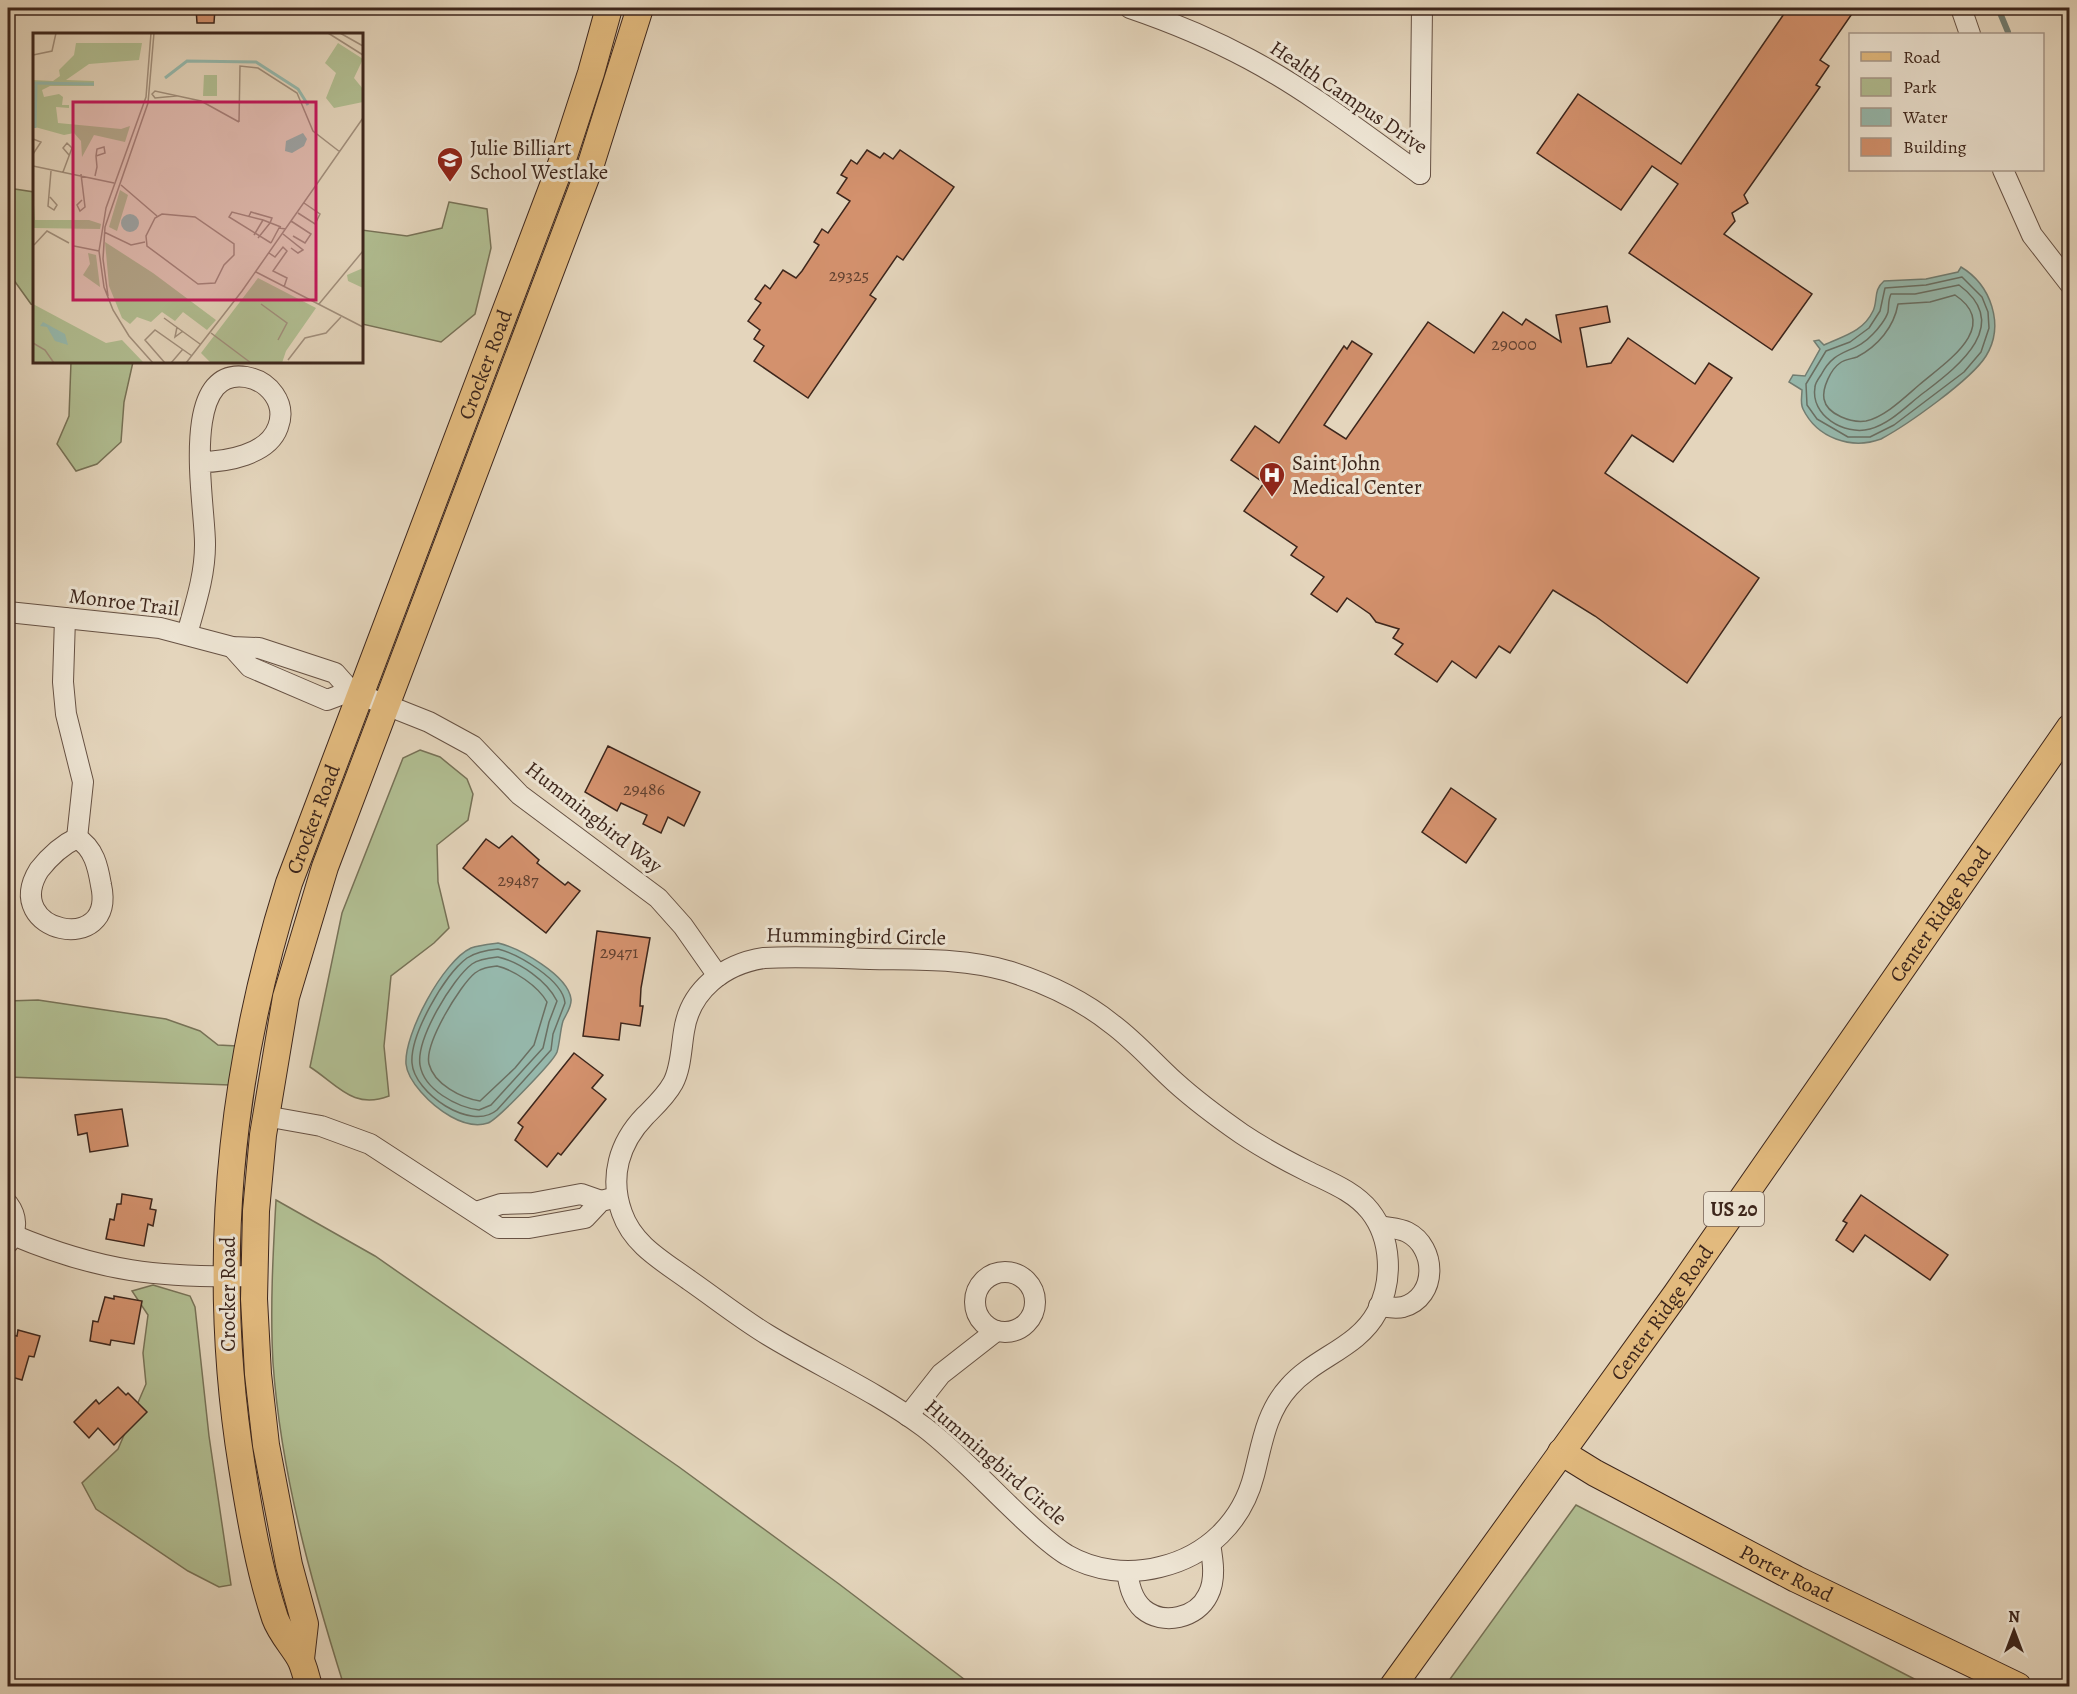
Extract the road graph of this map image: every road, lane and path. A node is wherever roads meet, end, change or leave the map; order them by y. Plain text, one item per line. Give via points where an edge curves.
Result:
1 (609, 8) edge
2 (640, 8) edge
3 (1130, 8) edge
4 (1422, 8) edge
5 (1961, 8) edge
6 (1970, 33) edge
7 (2003, 171) edge
8 (2070, 284) edge
9 (200, 462) junction
10 (8, 612) edge
11 (65, 618) junction
12 (187, 634) junction
13 (232, 647) junction
14 (356, 693) junction
15 (387, 705) junction
16 (2070, 727) edge
17 (77, 838) junction
18 (718, 976) junction
19 (265, 1116) junction
20 (609, 1199) junction
21 (8, 1204) edge
22 (1380, 1226) junction
23 (10, 1239) edge
24 (254, 1276) junction
25 (226, 1277) junction
26 (1379, 1306) junction
27 (996, 1331) dead end
28 (908, 1416) junction
29 (1561, 1452) junction
30 (1210, 1544) junction
31 (1127, 1571) junction
32 (301, 1659) junction
33 (309, 1686) edge
34 (1393, 1686) edge
35 (2018, 1686) edge

1 - 14 main road, Crocker Road via 563,159
2 - 15 main road, Crocker Road via 590,166
3 - 4 street, Health Campus Drive via 1250,59 1305,92 1420,174
5 - 6 street
7 - 8 street via 2032,235
9 - 9 street via 229,459 272,439 280,420 279,407 269,387 241,376 213,389 203,417
9 - 12 street via 205,544
10 - 11 street, Monroe Trail
11 - 12 street, Monroe Trail
11 - 17 street via 66,714 83,782
12 - 13 street, Monroe Trail
13 - 14 street, Monroe Trail via 259,648 335,673
13 - 14 street, Monroe Trail via 250,667 327,700
14 - 15 street, Monroe Trail
14 - 25 main road, Crocker Road via 289,883 254,1017 232,1145
15 - 18 street, Hummingbird Way via 473,746 520,795 658,898
15 - 19 main road, Crocker Road via 325,867 294,965
16 - 29 main road, Center Ridge Road / US 20 via 1676,1294
17 - 17 street via 57,850 31,886 30,903 39,920 59,930 86,926 102,904 93,855
18 - 20 street, Hummingbird Circle via 691,1006 675,1079 621,1149
18 - 22 street, Hummingbird Circle via 740,963 786,957 957,961 1002,969 1038,981 1085,1004 1116,1026 1179,1086 1245,1136 1355,1196
19 - 20 street via 321,1126 370,1144 476,1212 501,1204 582,1194
19 - 24 main road, Crocker Road
20 - 28 street, Hummingbird Circle via 654,1255 758,1328
21 - 23 street via 15,1221
22 - 26 street, Hummingbird Circle via 1388,1272
22 - 26 street via 1413,1236 1426,1252 1431,1270 1426,1287 1413,1301 1400,1308
23 - 25 street via 112,1268
24 - 25 street
24 - 32 main road, Crocker Road via 261,1412 282,1532 305,1624
25 - 32 main road, Crocker Road via 230,1386 251,1522 276,1620
26 - 30 street, Hummingbird Circle via 1357,1338 1305,1371 1284,1392 1266,1427 1247,1495 1228,1527
27 - 28 street via 941,1374
28 - 31 street, Hummingbird Circle via 1058,1549 1085,1563
29 - 34 main road, Center Ridge Road / US 20
29 - 35 main road, Porter Road via 1796,1579
30 - 31 street, Hummingbird Circle via 1175,1563
30 - 31 street via 1211,1587 1200,1607 1190,1613 1166,1618 1144,1610 1130,1588
32 - 33 main road, Crocker Road

